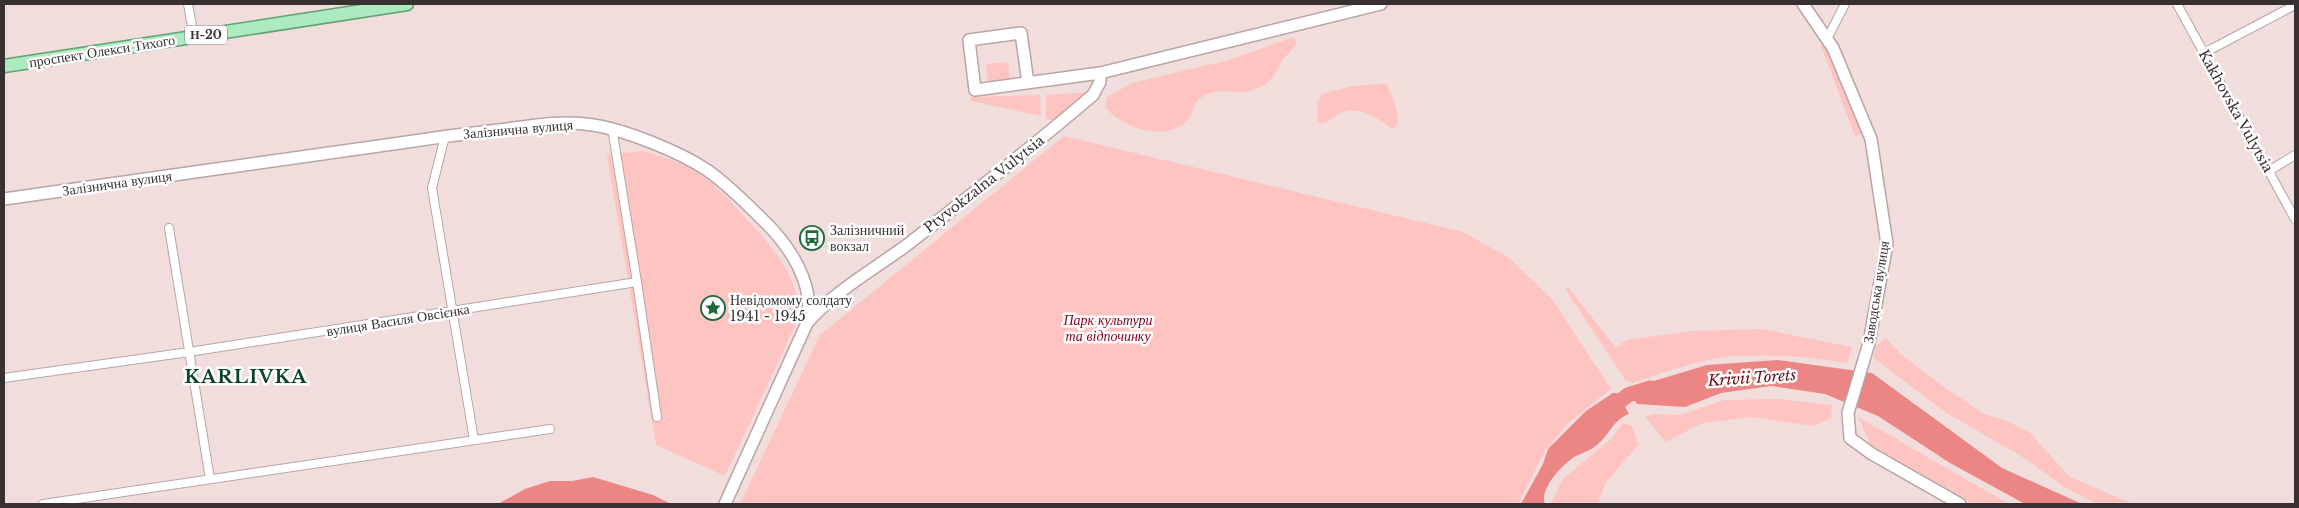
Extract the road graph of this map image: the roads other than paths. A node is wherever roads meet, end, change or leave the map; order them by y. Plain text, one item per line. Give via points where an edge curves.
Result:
1 (188, 4) edge
2 (406, 4) edge
3 (1381, 4) edge
4 (1803, 4) edge
5 (1845, 4) edge
6 (2177, 4) edge
7 (2295, 5) edge
8 (194, 37) junction
9 (1827, 39) junction
10 (2204, 53) junction
11 (4, 66) edge
12 (1100, 73) junction
13 (1028, 83) junction
14 (612, 128) junction
15 (445, 136) junction
16 (2295, 155) edge
17 (2269, 171) junction
18 (4, 199) edge
19 (2295, 219) edge
20 (168, 228) dead end
21 (637, 282) junction
22 (453, 311) junction
23 (807, 323) junction
24 (189, 352) junction
25 (4, 378) edge
26 (657, 417) dead end
27 (550, 429) dead end
28 (474, 440) junction
29 (210, 479) junction
30 (727, 500) edge
31 (43, 504) edge
32 (1960, 504) edge

1 - 8 street
2 - 8 main road, проспект Олекси Тихого / Н-20
3 - 12 street
4 - 9 street, Заводська вулиця
5 - 9 street
6 - 10 street, Kakhovska Vulytsia
7 - 10 street
8 - 11 main road, проспект Олекси Тихого / Н-20
9 - 32 street, Заводська вулиця via 1871,139 1887,244 1869,343 1848,413 1850,438
10 - 17 street, Kakhovska Vulytsia
12 - 13 street
12 - 23 street, Ptyvokzalna Vulytsia via 1100,82 1093,95 969,197 825,303
13 - 13 street via 1021,33 969,40 975,90
14 - 15 street, Залізнична вулиця via 556,123
14 - 21 street
14 - 23 street, Залізнична вулиця via 706,169 770,226 801,272 809,297
15 - 18 street, Залізнична вулиця
15 - 22 street via 432,188
16 - 17 street
17 - 19 street, Kakhovska Vulytsia
20 - 24 street
21 - 22 street, вулиця Василя Овсієнка
21 - 26 street
22 - 24 street, вулиця Василя Овсієнка
22 - 28 street
23 - 30 street, Залізнична вулиця
24 - 25 street, вулиця Василя Овсієнка
24 - 29 street
27 - 28 street
28 - 29 street
29 - 31 street

